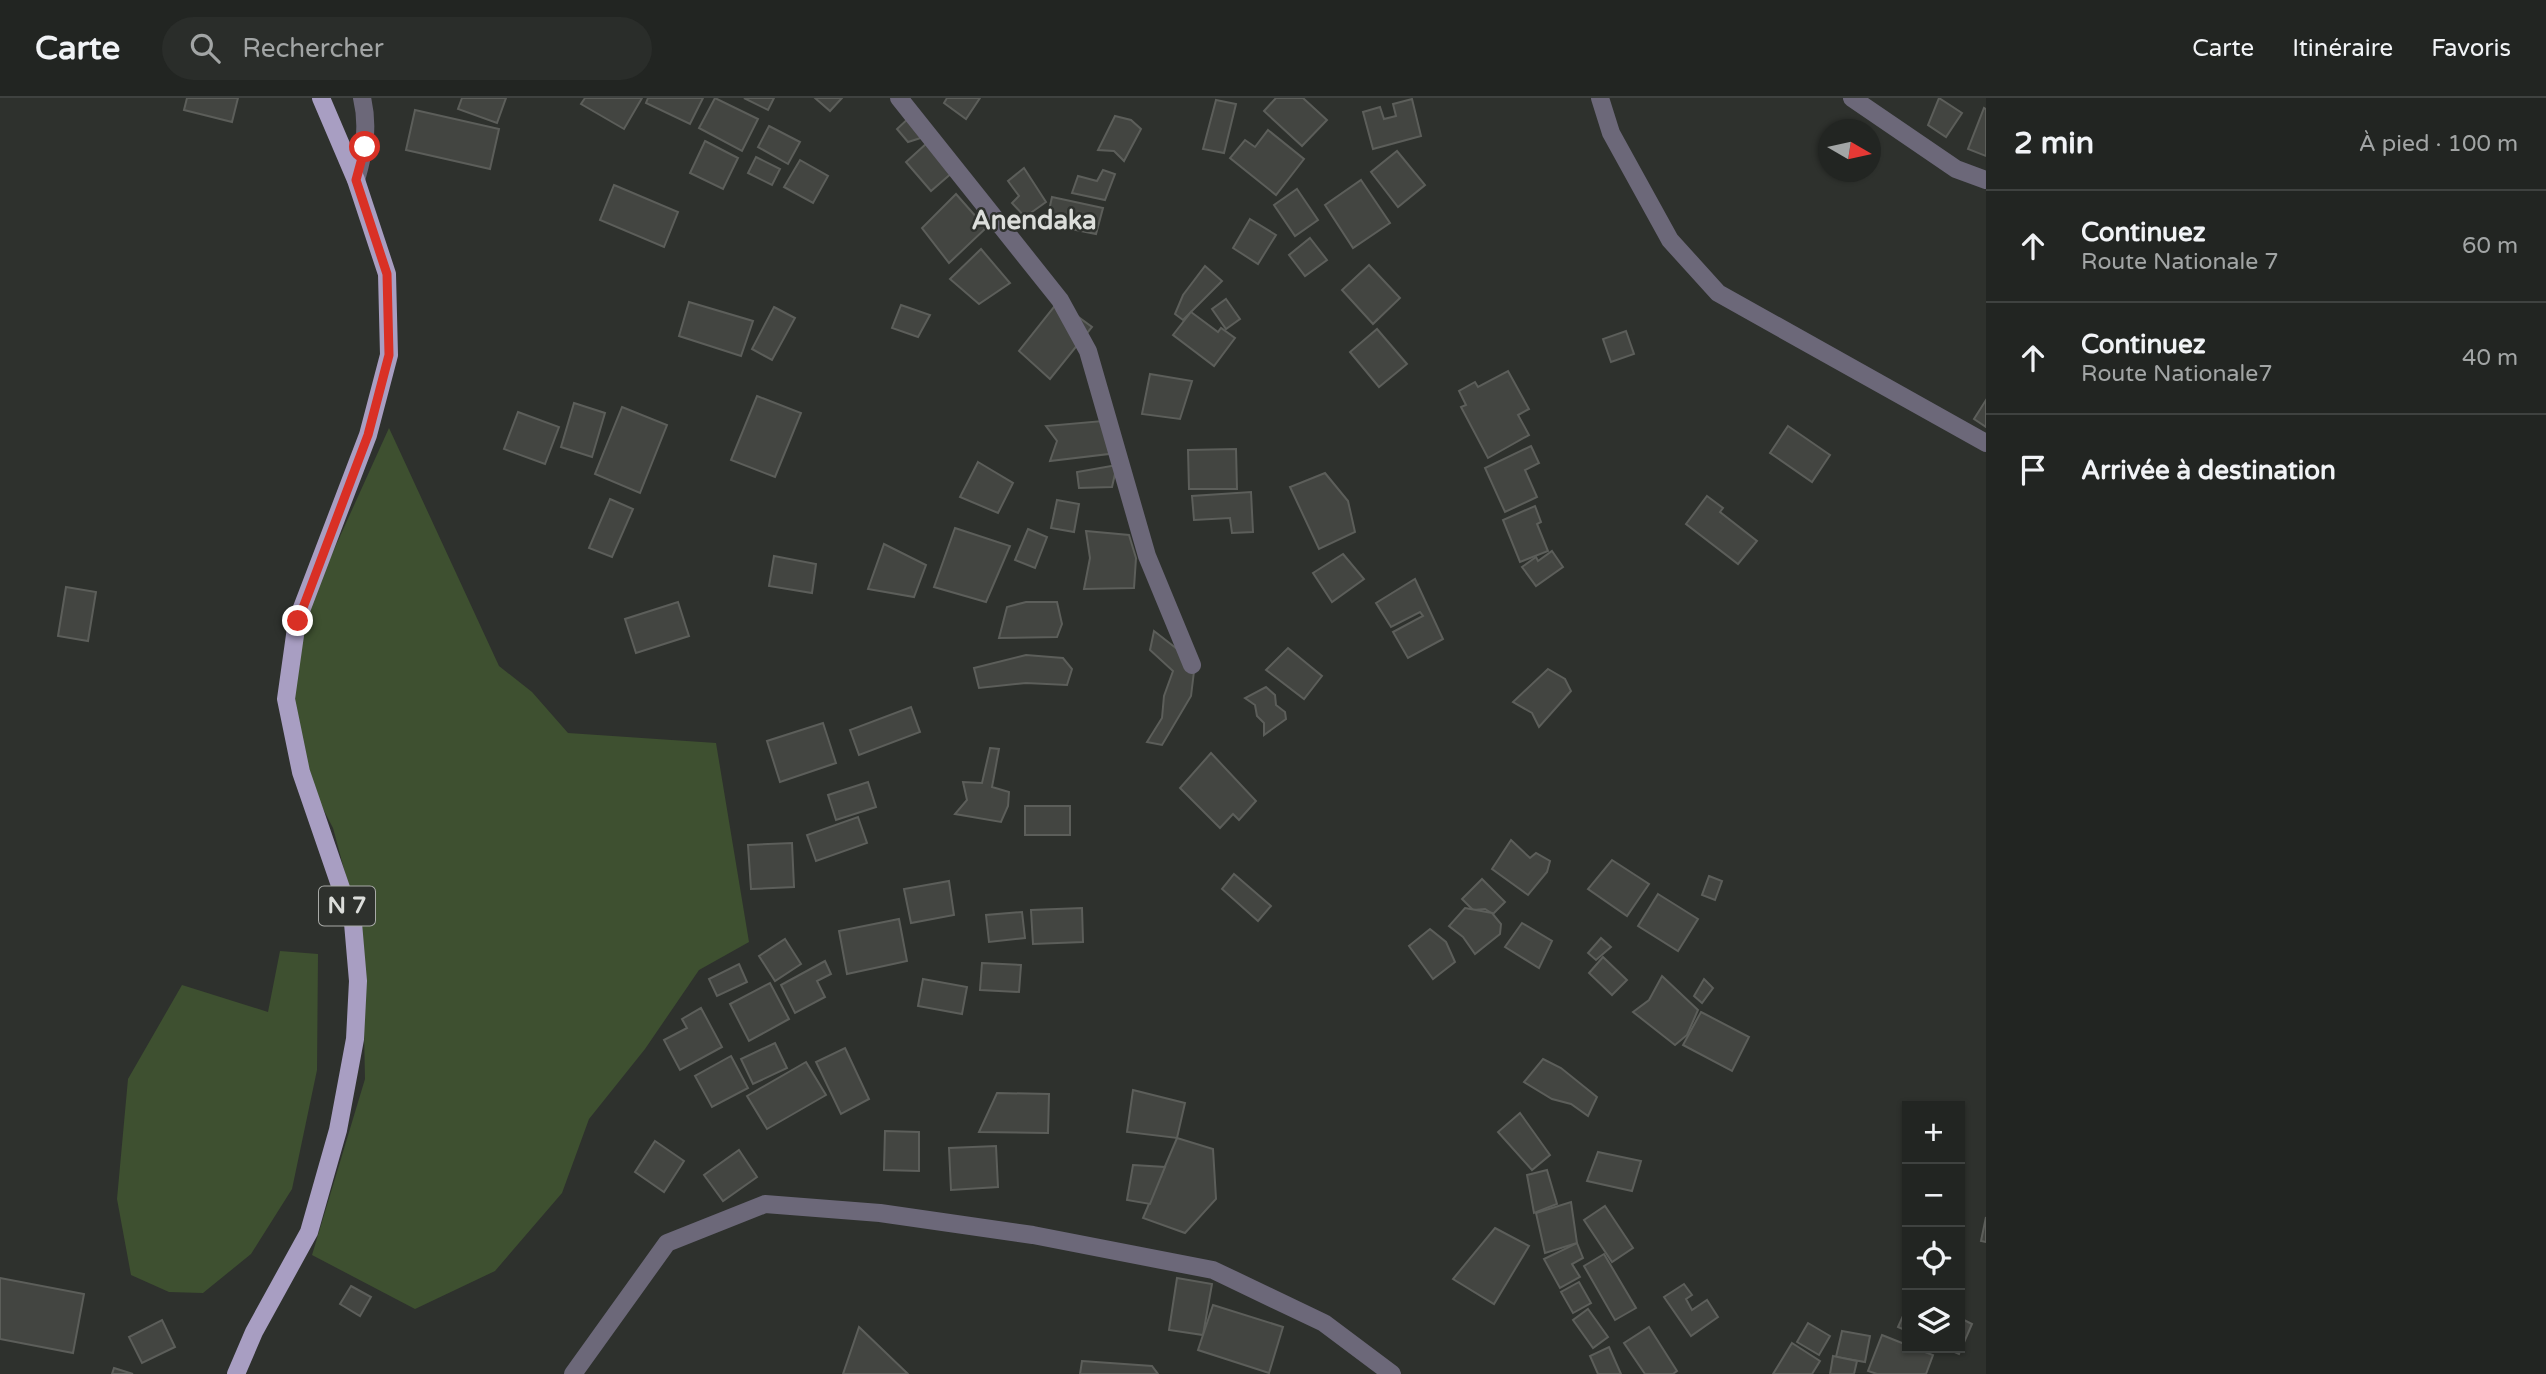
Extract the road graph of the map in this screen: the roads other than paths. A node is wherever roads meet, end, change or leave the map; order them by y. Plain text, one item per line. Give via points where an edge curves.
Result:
1 (321, 98) edge
2 (362, 98) edge
3 (899, 98) edge
4 (1600, 98) edge
5 (1852, 98) edge
6 (356, 180) junction
7 (1986, 180) edge
8 (1986, 443) edge
9 (1192, 665) dead end
10 (236, 1374) edge
11 (573, 1374) edge
12 (1392, 1374) edge

1 - 6 main road, N 7
2 - 6 street via 365,147
3 - 9 street via 1060,300 1088,351 1147,556
4 - 8 street via 1611,133 1670,240 1718,293
5 - 7 street via 1956,169
6 - 10 main road, N 7 via 387,274 389,355 368,435 298,621 286,699 301,772 353,923 358,981 355,1039 338,1130 309,1232
11 - 12 street via 667,1243 765,1204 880,1213 1020,1233 1213,1270 1324,1323

